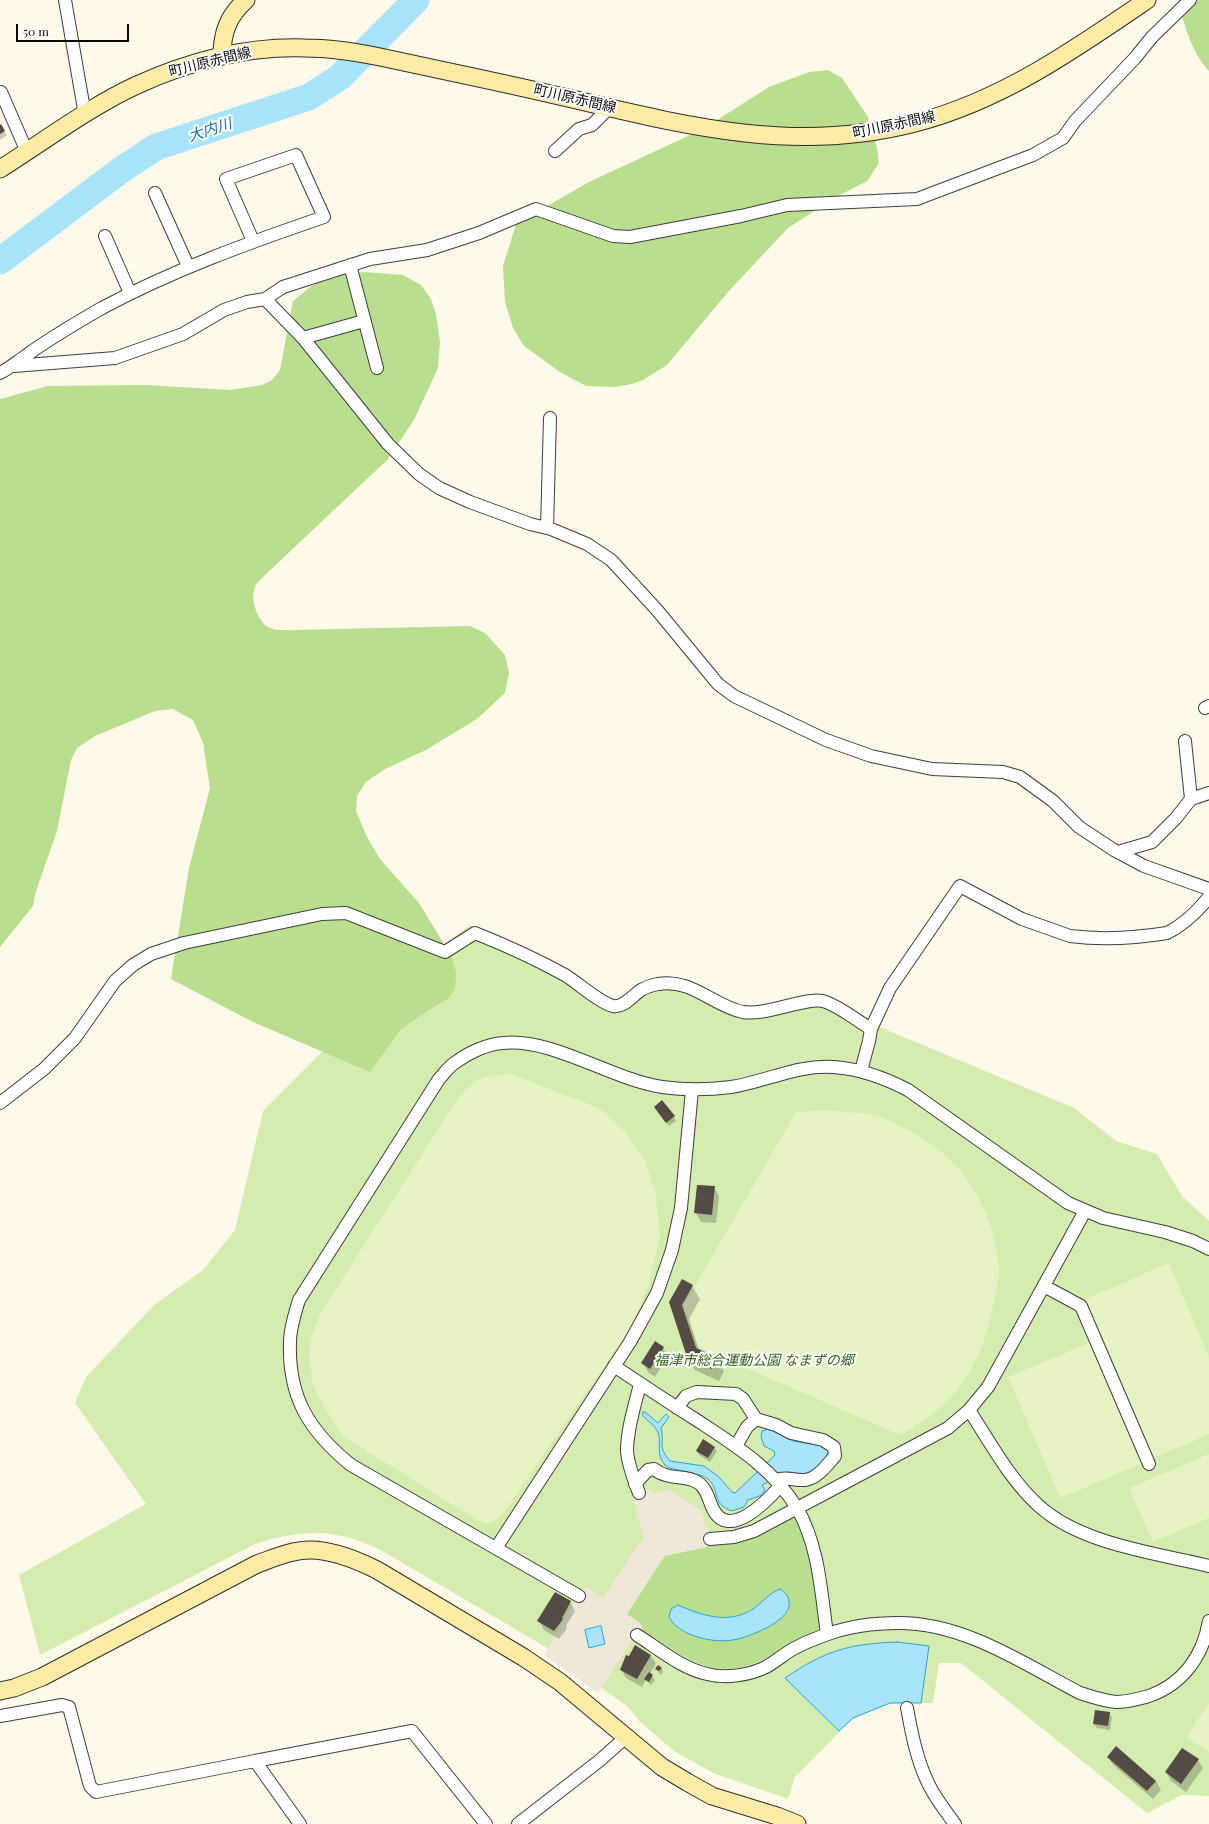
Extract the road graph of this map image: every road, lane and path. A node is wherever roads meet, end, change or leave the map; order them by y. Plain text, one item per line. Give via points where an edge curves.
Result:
1 (65, 0) edge
2 (246, 0) edge
3 (1147, 0) edge
4 (1190, 0) edge
5 (222, 56) junction
6 (1, 92) edge
7 (609, 108) junction
8 (85, 115) junction
9 (555, 151) dead end
10 (27, 152) junction
11 (0, 169) edge
12 (155, 193) dead end
13 (105, 236) dead end
14 (253, 241) junction
15 (350, 265) junction
16 (188, 266) junction
17 (130, 294) junction
18 (265, 298) junction
19 (364, 321) junction
20 (303, 338) junction
21 (14, 366) junction
22 (377, 368) dead end
23 (0, 373) edge
24 (550, 418) dead end
25 (547, 528) junction
26 (1185, 742) dead end
27 (1209, 793) edge
28 (1191, 799) junction
29 (1118, 852) junction
30 (1209, 889) edge
31 (1209, 897) edge
32 (870, 1028) junction
33 (861, 1070) junction
34 (692, 1090) junction
35 (0, 1103) edge
36 (1085, 1211) junction
37 (1209, 1249) edge
38 (1044, 1286) junction
39 (614, 1366) junction
40 (640, 1384) junction
41 (677, 1408) junction
42 (969, 1410) junction
43 (756, 1419) junction
44 (736, 1446) junction
45 (1149, 1464) dead end
46 (778, 1483) junction
47 (797, 1508) junction
48 (710, 1539) dead end
49 (496, 1548) junction
50 (1209, 1566) edge
51 (579, 1596) dead end
52 (1209, 1621) edge
53 (636, 1634) dead end
54 (827, 1634) junction
55 (0, 1691) edge
56 (907, 1708) dead end
57 (0, 1716) edge
58 (626, 1737) junction
59 (256, 1761) junction
60 (300, 1824) edge
61 (486, 1824) edge
62 (518, 1824) edge
63 (797, 1824) edge
64 (955, 1824) edge

1 - 8 street
2 - 5 main road via 233,12 226,25
3 - 7 main road, 町川原赤間線 via 1051,64 1012,86 948,113 879,131 799,138 768,136 708,128
4 - 15 street via 1152,36 1135,58 1075,121 1063,138 1033,155 917,199 787,205 630,237 613,236 536,209 479,233 427,250 370,259
5 - 7 main road, 町川原赤間線 via 279,48 347,51 468,75
5 - 8 main road, 町川原赤間線 via 163,74
6 - 10 street
7 - 9 street via 592,125 579,129
8 - 10 main road, 町川原赤間線
10 - 11 main road, 町川原赤間線
12 - 16 street
13 - 17 street
14 - 14 street via 324,217 296,155 226,179
14 - 16 street
15 - 18 street via 283,287
15 - 19 street
16 - 17 street
17 - 21 street via 101,309 27,355
18 - 20 street
18 - 21 street via 224,310 183,334 115,358
19 - 20 street
19 - 22 street
20 - 25 street via 388,444 419,474 439,488 470,502
21 - 23 street
24 - 25 street
25 - 29 street via 587,544 611,560 718,684 734,696 826,740 871,756 932,769 1003,772 1020,777 1053,801 1079,827
26 - 28 street
27 - 28 street
28 - 29 street via 1152,842
29 - 30 street via 1144,866
31 - 32 street via 1197,912 1167,933 1104,938 1070,936 1022,919 960,886 890,988
32 - 33 street
32 - 35 street via 825,1001 809,1001 778,1010 744,1012 731,1008 696,989 677,984 659,984 643,989 623,1005 614,1006 566,976 503,944 475,933 445,952 346,913 322,914 184,943 151,954 115,981 75,1038 44,1069
33 - 34 street via 833,1067 804,1068 731,1087
33 - 36 street via 908,1090 1058,1196
34 - 39 street via 681,1208 672,1250 657,1294
34 - 49 street via 660,1087 543,1047 520,1042 501,1043 477,1050 455,1062 439,1079 299,1300 290,1341 292,1375 304,1414 316,1433 351,1465
36 - 37 street via 1103,1218 1165,1232
36 - 38 street
38 - 42 street via 988,1387
38 - 45 street via 1082,1306
39 - 40 street
39 - 49 street
40 - 41 street
40 - 46 street via 628,1445 629,1464 637,1488 648,1470 654,1469 662,1475 695,1481 702,1486 717,1515 727,1522 733,1522 745,1517 770,1497
41 - 43 street via 689,1394 730,1392 743,1400
41 - 44 street
42 - 47 street via 948,1428
42 - 50 street via 1022,1487 1038,1506 1054,1518 1071,1528 1102,1540
43 - 44 street via 747,1427
43 - 46 street via 791,1433 823,1440 834,1447 835,1456 815,1477 805,1480 783,1477
44 - 46 street via 760,1464
46 - 47 street
47 - 48 street via 754,1531 734,1537
47 - 54 street via 815,1554
49 - 51 street
52 - 54 street via 1203,1646 1196,1660 1175,1683 1160,1692 1134,1701 1116,1702 1080,1693 974,1639 953,1631 900,1623 867,1625
53 - 54 street via 689,1668 709,1675 728,1676 766,1667 796,1647
55 - 58 main road via 42,1677 257,1564 284,1554 310,1550 357,1560 377,1570 523,1657 560,1682
56 - 64 street via 920,1766
57 - 59 street via 62,1705 69,1707 90,1786 96,1792
58 - 62 street via 600,1761
58 - 63 main road via 662,1767 712,1796
59 - 60 street
59 - 61 street via 412,1731

